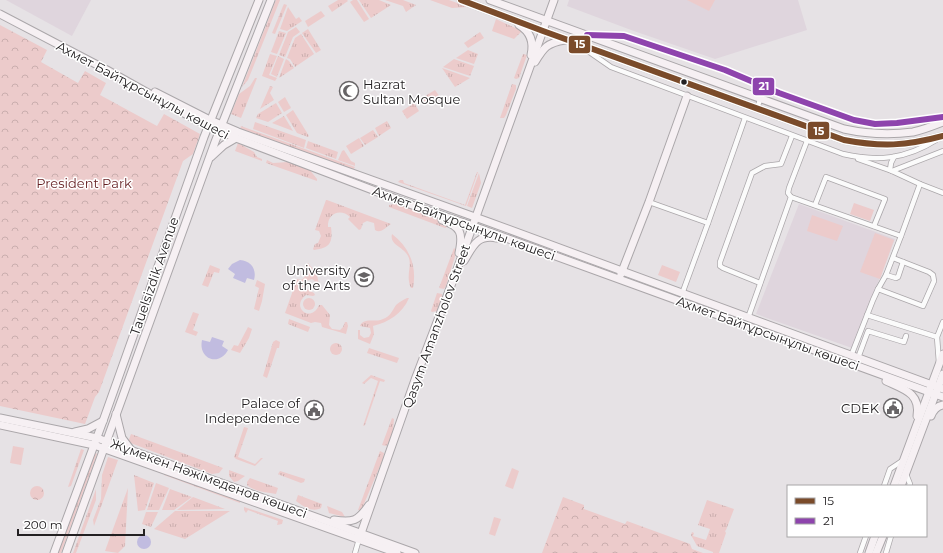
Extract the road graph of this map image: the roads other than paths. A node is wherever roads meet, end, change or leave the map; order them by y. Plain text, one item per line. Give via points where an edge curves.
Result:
1 (259, 0) edge
2 (271, 0) edge
3 (461, 0) edge
4 (490, 0) edge
5 (504, 0) edge
6 (554, 0) edge
7 (512, 8) junction
8 (0, 9) edge
9 (0, 14) edge
10 (498, 14) junction
11 (546, 21) junction
12 (543, 32) junction
13 (587, 35) junction
14 (565, 40) junction
15 (581, 46) junction
16 (527, 74) junction
17 (766, 87) junction
18 (687, 96) junction
19 (761, 98) junction
20 (757, 108) junction
21 (943, 117) edge
22 (745, 118) junction
23 (943, 122) edge
24 (209, 123) junction
25 (220, 128) junction
26 (792, 136) junction
27 (943, 136) edge
28 (236, 138) junction
29 (807, 141) junction
30 (943, 151) edge
31 (845, 155) junction
32 (894, 157) junction
33 (209, 158) junction
34 (891, 170) junction
35 (920, 184) junction
36 (943, 193) edge
37 (791, 197) junction
38 (649, 202) junction
39 (412, 204) junction
40 (815, 205) junction
41 (476, 217) junction
42 (708, 223) junction
43 (473, 226) junction
44 (874, 226) junction
45 (901, 236) junction
46 (530, 246) junction
47 (893, 258) junction
48 (903, 262) junction
49 (622, 271) junction
50 (455, 275) junction
51 (886, 275) junction
52 (619, 279) junction
53 (760, 283) junction
54 (878, 289) junction
55 (682, 294) junction
56 (867, 315) junction
57 (748, 318) junction
58 (943, 322) edge
59 (906, 336) dead end
60 (937, 337) junction
61 (943, 354) edge
62 (854, 357) junction
63 (939, 365) junction
64 (866, 369) junction
65 (943, 374) edge
66 (935, 389) edge
67 (943, 397) edge
68 (943, 405) edge
69 (116, 413) junction
70 (2, 419) edge
71 (103, 421) junction
72 (0, 425) edge
73 (914, 431) junction
74 (74, 433) junction
75 (95, 441) junction
76 (105, 445) junction
77 (917, 445) junction
78 (131, 450) junction
79 (904, 460) junction
80 (906, 474) junction
81 (884, 485) edge
82 (894, 485) edge
83 (901, 485) edge
84 (910, 485) edge
85 (376, 493) junction
86 (318, 517) junction
87 (360, 536) junction
88 (866, 537) edge
89 (875, 537) edge
90 (882, 537) edge
91 (892, 537) edge
92 (54, 553) edge
93 (66, 553) edge
94 (355, 553) edge
95 (397, 553) edge
96 (415, 553) edge
97 (860, 553) edge
98 (869, 553) edge
99 (876, 553) edge
100 (886, 553) edge

1 - 24 street, Tauelsizdik Avenue
2 - 25 street, Tauelsizdik Avenue
3 - 10 street
4 - 7 street
5 - 7 street
6 - 11 street, Qasym Amanzholov Street
7 - 11 street
8 - 24 street, Ахмет Байтұрсынұлы көшесі
9 - 24 street, Ахмет Байтұрсынұлы көшесі
10 - 12 street
10 - 16 street via 522,26 532,39
11 - 12 street, Qasym Amanzholov Street
11 - 13 street
12 - 14 street
12 - 16 street, Qasym Amanzholov Street
13 - 17 street via 624,36 725,70
13 - 19 street
14 - 15 street
14 - 16 street via 545,47
15 - 18 street via 611,67
15 - 20 street
16 - 41 street, Qasym Amanzholov Street
17 - 19 street
17 - 21 street via 854,120 875,124
18 - 22 street
18 - 38 street
19 - 20 street
19 - 23 street via 844,129 860,132 886,134 914,131
20 - 27 street via 844,140 864,144 892,145
22 - 26 street
22 - 42 street
24 - 25 street, Ахмет Байтұрсынұлы көшесі
24 - 71 street, Tauelsizdik Avenue
25 - 28 street, Ахмет Байтұрсынұлы көшесі
25 - 33 street, Tauelsizdik Avenue
25 - 41 street, Ахмет Байтұрсынұлы көшесі
26 - 29 street
26 - 53 street via 781,164 765,166 752,173 720,262 722,268
27 - 32 street via 921,149
28 - 33 street
28 - 39 street, Ахмет Байтұрсынұлы көшесі
29 - 31 street
29 - 37 street via 789,188 788,194
30 - 34 street
31 - 32 street via 858,158
31 - 34 street
32 - 34 street
33 - 69 street, Tauelsizdik Avenue
34 - 35 street
35 - 36 street
35 - 45 street
37 - 40 street
37 - 53 street
38 - 42 street
38 - 49 street
39 - 43 street, Ахмет Байтұрсынұлы көшесі
39 - 50 street via 453,225 460,232 461,242
40 - 44 street
40 - 44 street via 826,177 885,199
41 - 43 street, Qasym Amanzholov Street
41 - 49 street, Ахмет Байтұрсынұлы көшесі
42 - 55 street
43 - 46 street, Ахмет Байтұрсынұлы көшесі
43 - 50 street, Qasym Amanzholov Street
44 - 45 street
45 - 47 street
46 - 50 street via 496,237 485,237 473,245
46 - 52 street, Ахмет Байтұрсынұлы көшесі
47 - 48 street
47 - 51 street
48 - 51 street via 898,277
48 - 54 street via 933,275 934,281 923,306
49 - 52 street
49 - 55 street, Ахмет Байтұрсынұлы көшесі
50 - 85 street, Qasym Amanzholov Street
51 - 54 street
52 - 64 street, Ахмет Байтұрсынұлы көшесі
53 - 57 street
54 - 56 street
55 - 57 street, Ахмет Байтұрсынұлы көшесі
56 - 60 street
56 - 62 street
57 - 62 street, Ахмет Байтұрсынұлы көшесі
58 - 60 street
59 - 62 street via 904,342 868,331
60 - 63 street
61 - 63 street
62 - 66 street, Ахмет Байтұрсынұлы көшесі
63 - 66 street
64 - 66 street, Ахмет Байтұрсынұлы көшесі
64 - 73 street via 914,396 918,412
65 - 66 street
66 - 67 street, Ахмет Байтұрсынұлы көшесі
66 - 73 street
66 - 77 street
68 - 77 street via 933,411 923,437
69 - 76 street, Tauelsizdik Avenue
69 - 78 street via 122,438
70 - 74 street, Жұмекен Нәжімеденов көшесі
71 - 74 street
71 - 75 street, Tauelsizdik Avenue
72 - 75 street, Жұмекен Нәжімеденов көшесі
73 - 79 street
74 - 75 street, Жұмекен Нәжімеденов көшесі
75 - 76 street, Жұмекен Нәжімеденов көшесі
75 - 92 street, Tauelsizdik Avenue
76 - 78 street, Жұмекен Нәжімеденов көшесі
76 - 87 street, Жұмекен Нәжімеденов көшесі
76 - 93 street, Tauelsizdik Avenue
77 - 80 street
78 - 86 street, Жұмекен Нәжімеденов көшесі
79 - 81 street via 890,469
79 - 82 street
80 - 83 street
80 - 84 street
85 - 86 street via 361,515 353,521
85 - 87 street, Qasym Amanzholov Street
86 - 87 street, Жұмекен Нәжімеденов көшесі
87 - 94 street, Qasym Amanzholov Street
87 - 95 street, Жұмекен Нәжімеденов көшесі
87 - 96 street, Жұмекен Нәжімеденов көшесі
88 - 97 street
89 - 98 street
90 - 99 street
91 - 100 street

